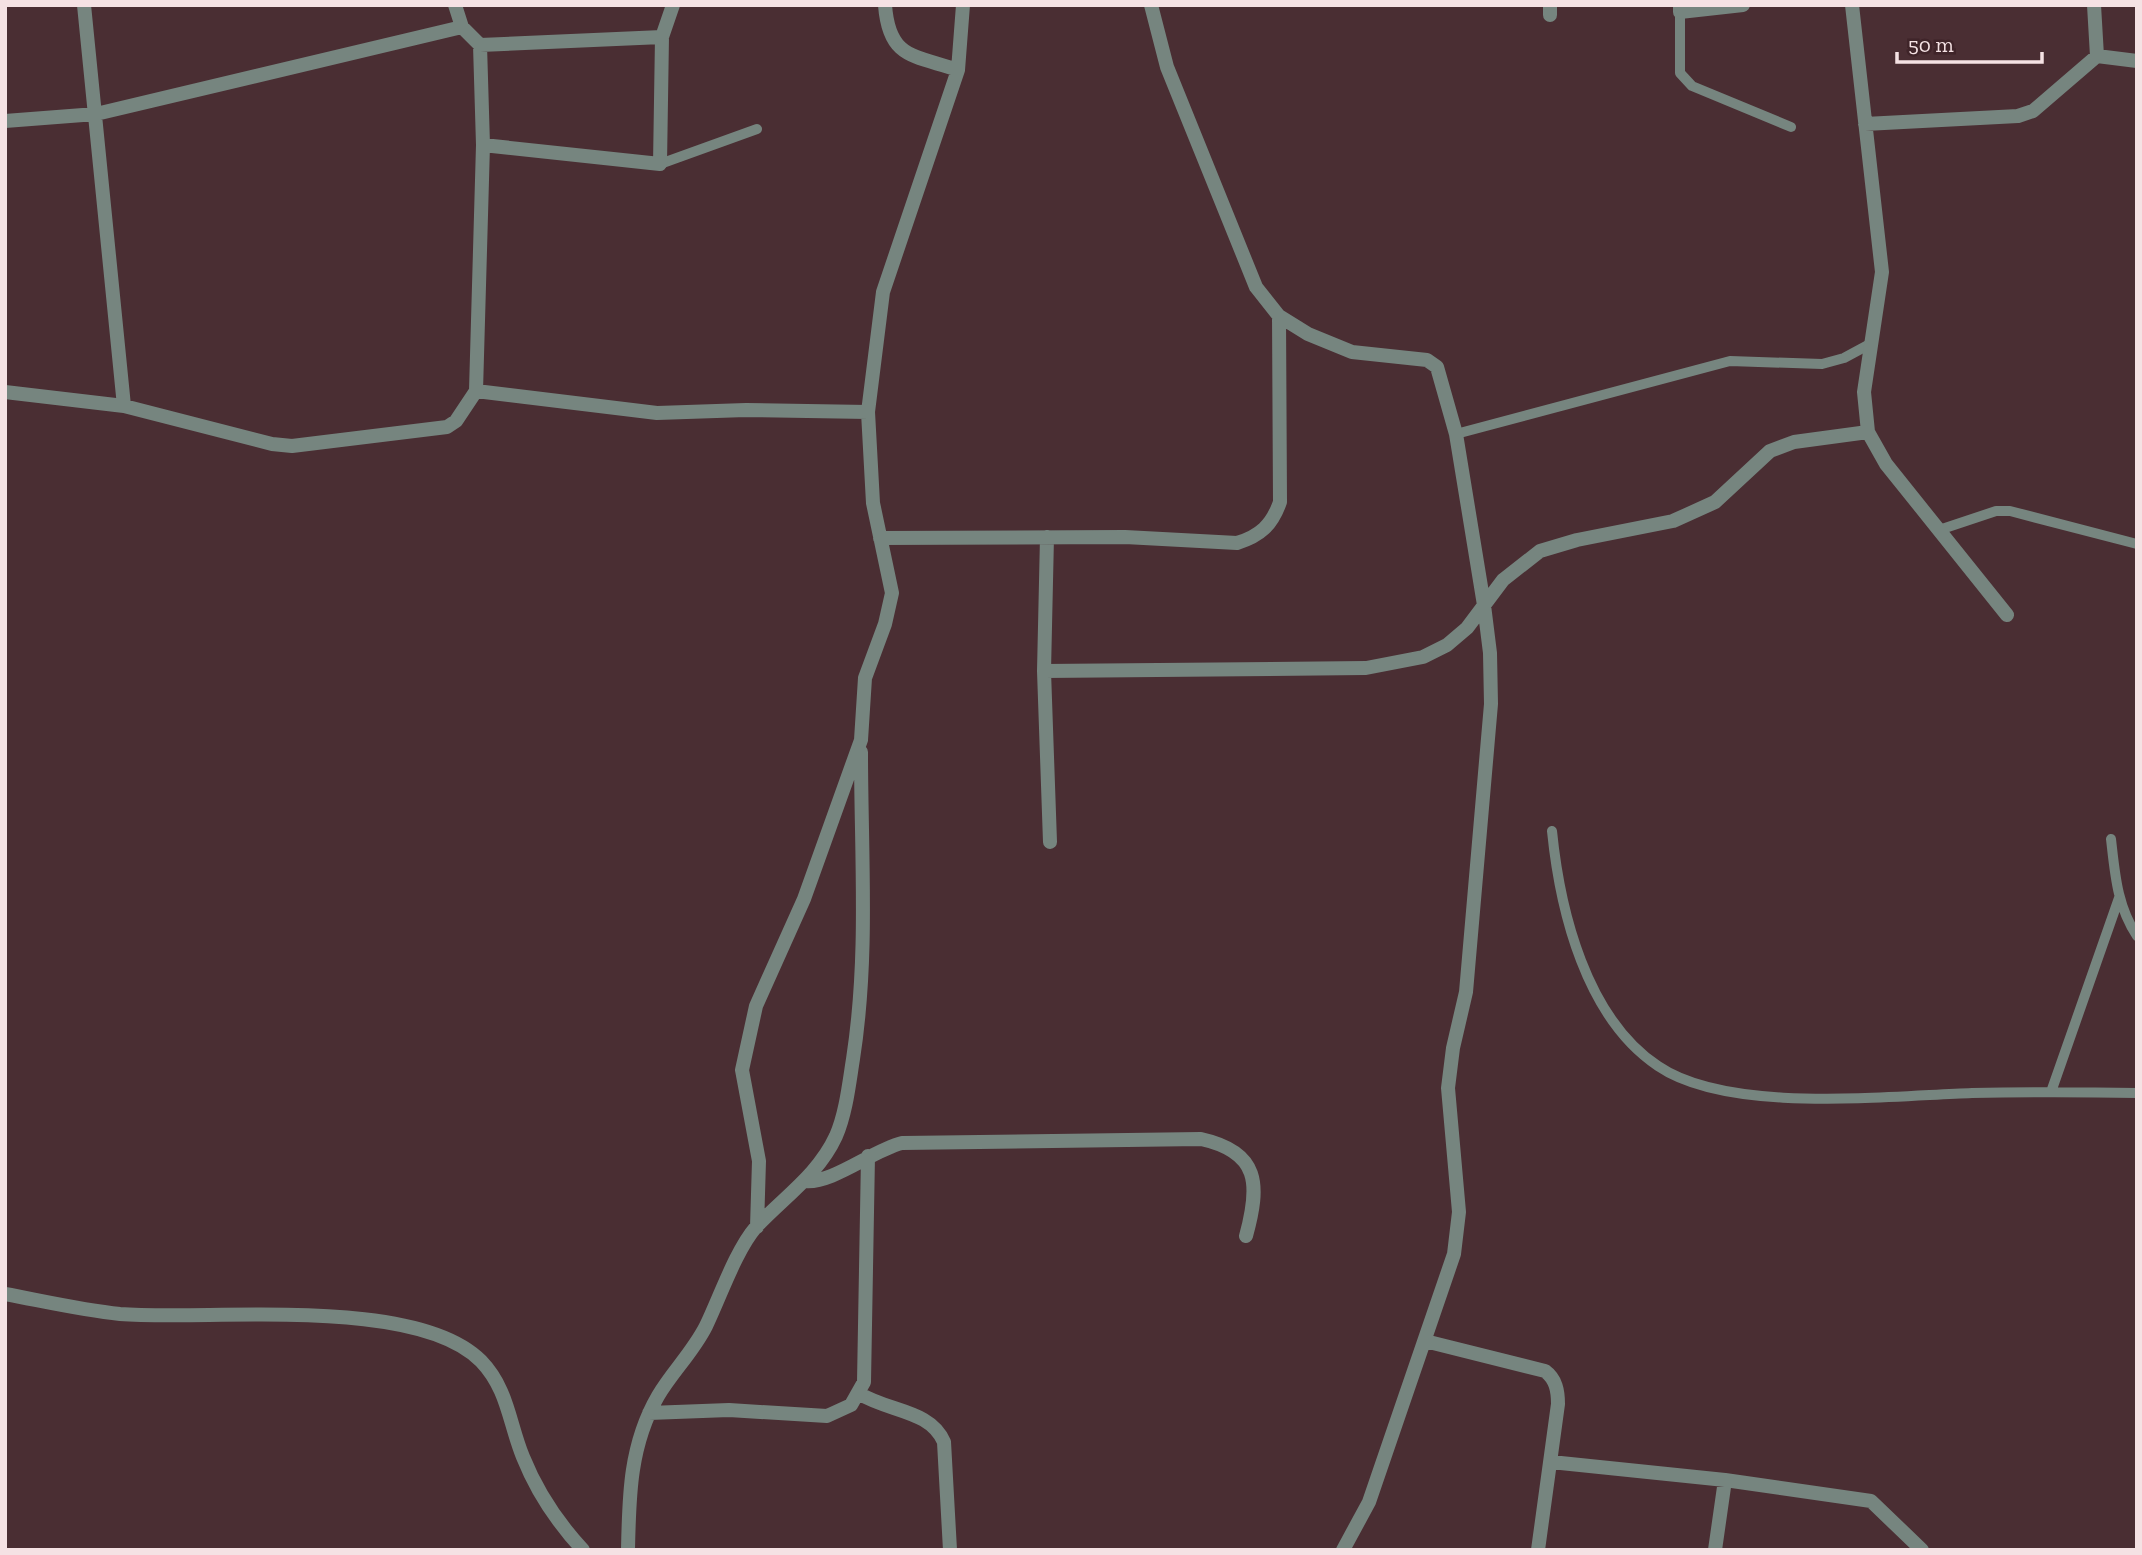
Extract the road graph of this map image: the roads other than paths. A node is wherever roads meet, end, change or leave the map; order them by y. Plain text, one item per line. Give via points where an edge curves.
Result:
1 (84, 5) edge
2 (455, 5) edge
3 (673, 5) edge
4 (885, 5) edge
5 (962, 5) edge
6 (1151, 5) edge
7 (1743, 5) edge
8 (1852, 5) edge
9 (2094, 5) edge
10 (1680, 9) edge
11 (462, 27) junction
12 (662, 37) junction
13 (480, 45) junction
14 (2097, 55) junction
15 (2137, 61) edge
16 (958, 70) junction
17 (96, 114) junction
18 (5, 121) edge
19 (1865, 124) junction
20 (1791, 127) dead end
21 (757, 129) dead end
22 (483, 145) junction
23 (660, 164) junction
24 (1279, 316) junction
25 (1870, 344) junction
26 (5, 391) edge
27 (476, 391) junction
28 (124, 406) junction
29 (868, 412) junction
30 (1868, 432) junction
31 (1456, 434) junction
32 (1939, 530) junction
33 (1047, 537) junction
34 (880, 538) junction
35 (2137, 544) edge
36 (1485, 605) junction
37 (2007, 615) dead end
38 (1044, 671) junction
39 (861, 740) junction
40 (1552, 831) dead end
41 (2111, 839) dead end
42 (1050, 842) dead end
43 (2119, 898) junction
44 (2137, 936) edge
45 (2051, 1092) junction
46 (2137, 1093) edge
47 (868, 1156) junction
48 (805, 1181) junction
49 (757, 1227) junction
50 (1246, 1236) dead end
51 (5, 1294) edge
52 (1425, 1341) junction
53 (860, 1394) junction
54 (649, 1413) junction
55 (1551, 1462) junction
56 (1725, 1480) junction
57 (583, 1550) edge
58 (628, 1550) edge
59 (950, 1550) edge
60 (1343, 1550) edge
61 (1538, 1550) edge
62 (1715, 1550) edge
63 (1922, 1550) edge

1 - 17 street
2 - 11 street
3 - 12 street
4 - 16 street via 889,35 899,48
5 - 16 street
6 - 24 street via 1167,67 1247,270
7 - 10 street
8 - 19 street
9 - 14 street
10 - 20 lane via 1683,80
11 - 13 street
11 - 17 street
12 - 13 street
12 - 23 street
13 - 22 street
14 - 15 street
14 - 19 street via 2033,111 2018,116
16 - 29 street via 883,292
17 - 18 street
17 - 28 street
19 - 25 street via 1882,272
21 - 23 lane
22 - 23 street
22 - 27 street
24 - 31 street via 1352,352 1427,360 1442,376
24 - 33 street via 1280,502 1265,530 1237,543
25 - 30 street via 1864,392
25 - 31 lane via 1822,364 1730,361
26 - 28 street
27 - 28 street via 447,427 292,446
27 - 29 street via 657,413
29 - 34 street via 873,503
30 - 32 street via 1886,464
30 - 36 street via 1794,442 1770,451 1715,502 1673,521 1541,551 1503,580
31 - 36 street
32 - 35 lane via 1996,511
32 - 37 street
33 - 34 street
33 - 38 street
34 - 39 street via 892,593 865,678
36 - 38 street via 1468,628 1447,645 1396,664
36 - 52 street via 1490,653 1489,755 1466,992 1448,1088 1459,1212 1454,1254
38 - 42 street
39 - 48 street via 865,904 856,1038 837,1133
39 - 49 street via 804,899 756,1006 742,1070 759,1161
40 - 45 lane via 1557,877 1573,943 1600,1000 1623,1033 1658,1067 1694,1082 1774,1098
41 - 43 lane
43 - 44 lane via 2124,917
43 - 45 lane
45 - 46 lane
47 - 48 street via 814,1182
47 - 50 street via 914,1142 1201,1139 1226,1144 1243,1157 1253,1176 1255,1203
47 - 53 street via 865,1368
48 - 49 street
49 - 54 street via 693,1350
51 - 57 street via 120,1314 382,1320 445,1338 464,1347 493,1375 535,1485
52 - 55 street via 1552,1376 1558,1404
52 - 60 street via 1369,1503
53 - 54 street via 840,1412 827,1416 729,1410
53 - 59 street via 938,1428 944,1442
54 - 58 street via 634,1458
55 - 56 street
55 - 61 street
56 - 62 street
56 - 63 street via 1871,1501

